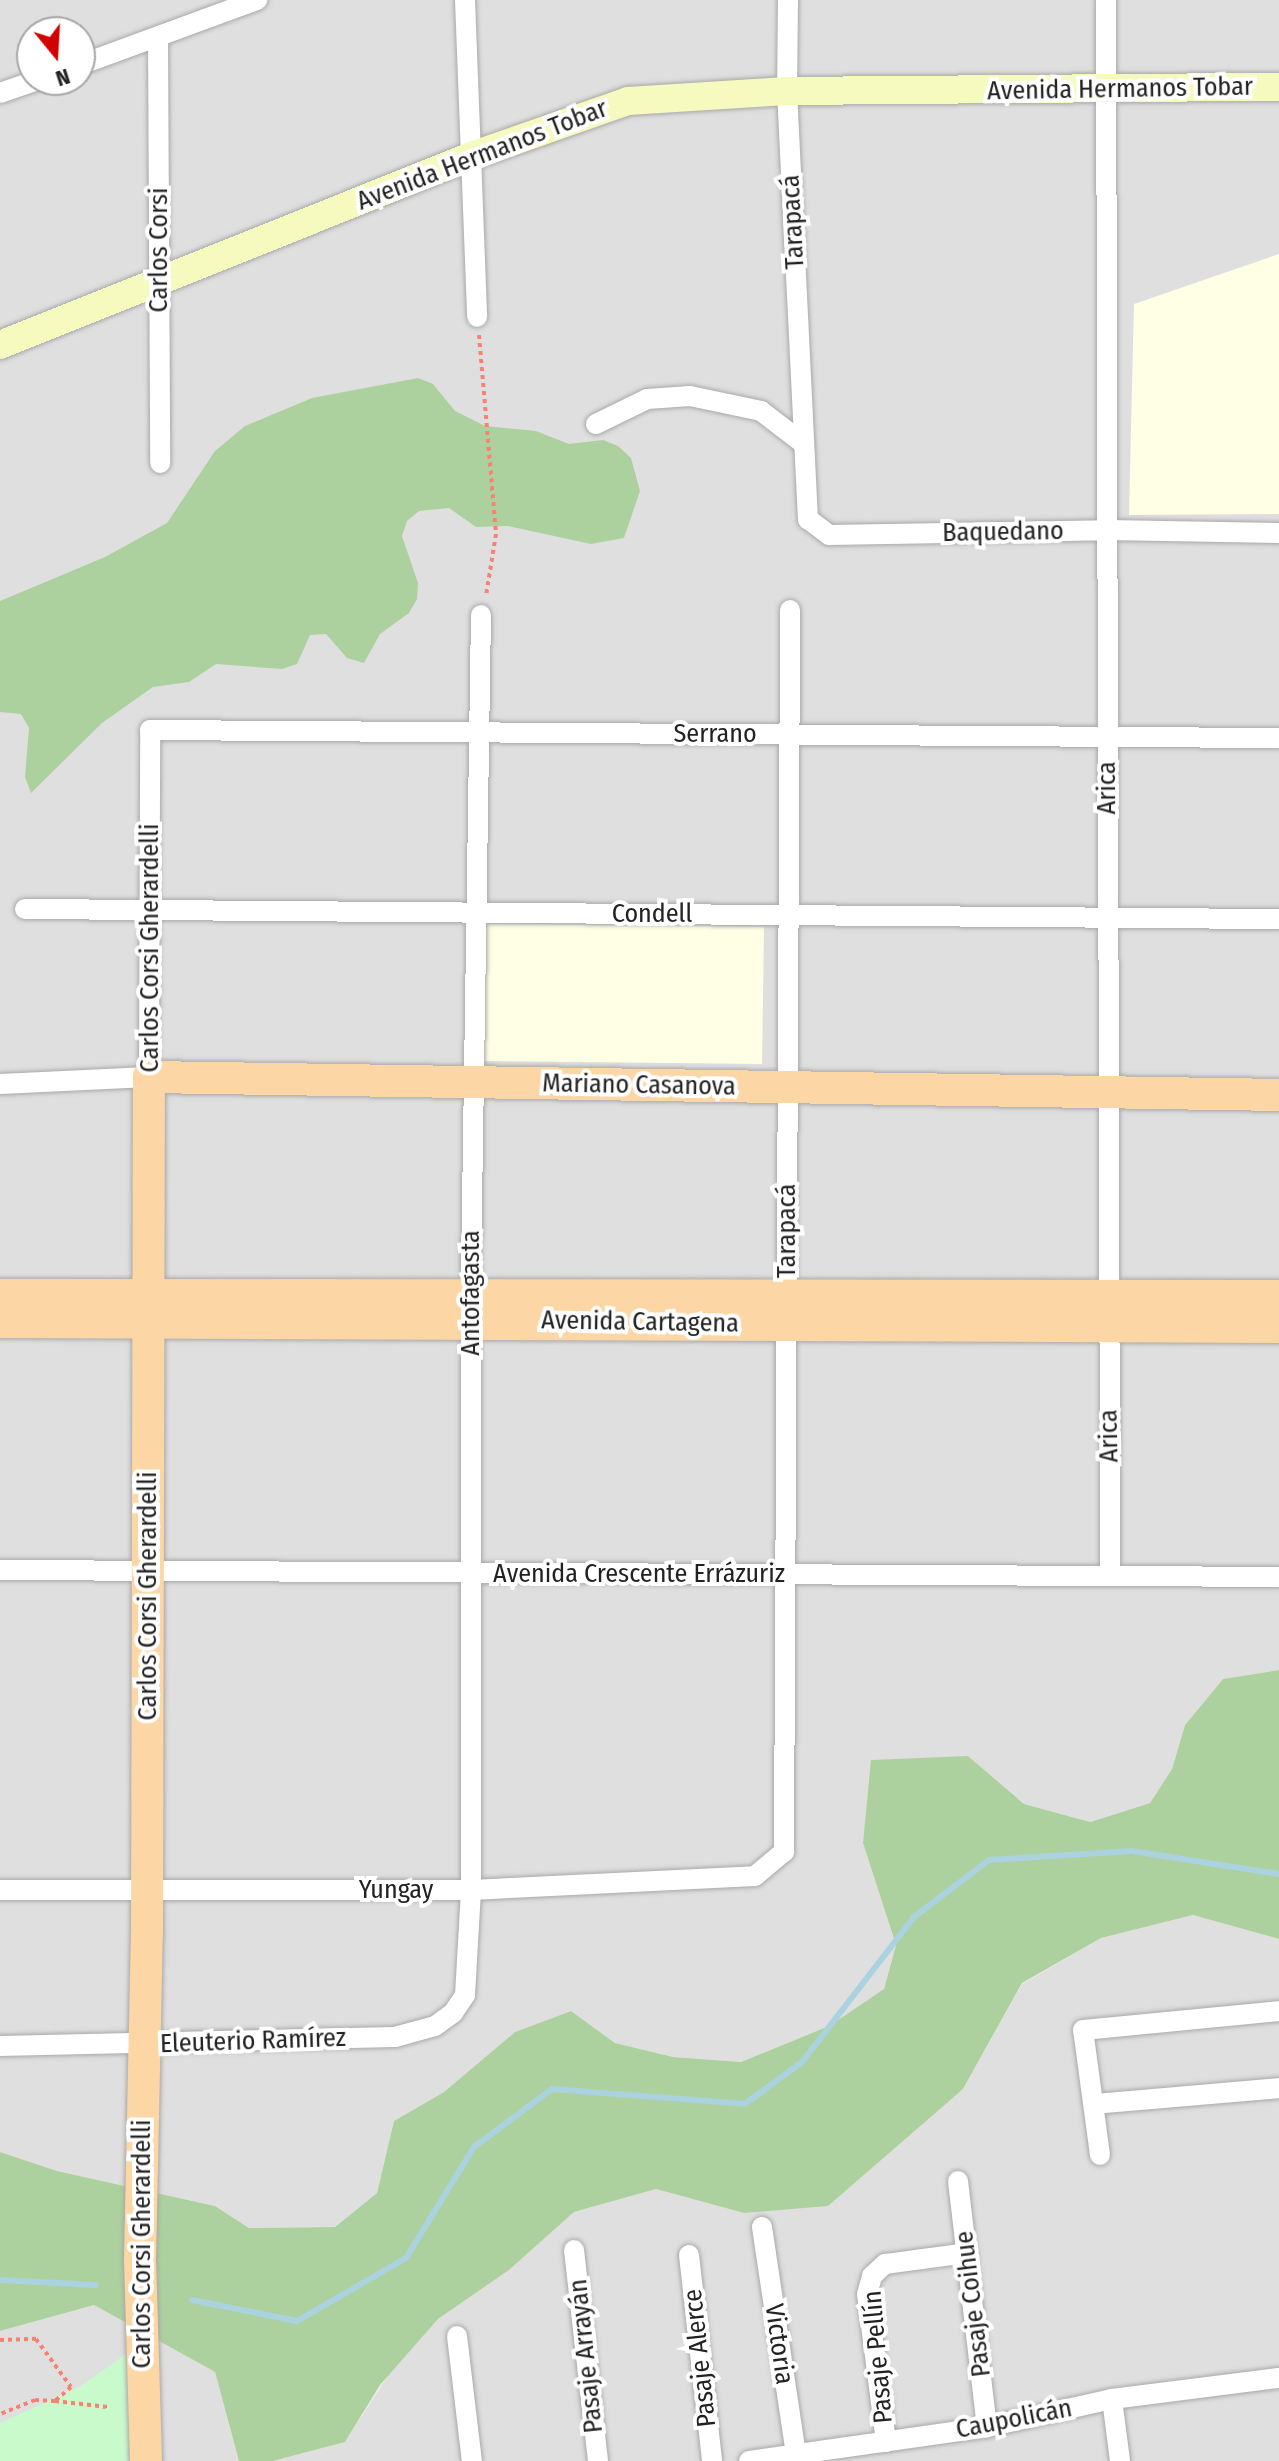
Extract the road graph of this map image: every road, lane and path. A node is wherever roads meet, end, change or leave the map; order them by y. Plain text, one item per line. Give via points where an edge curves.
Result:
1 (257, 0) edge
2 (465, 0) edge
3 (788, 0) edge
4 (1106, 0) edge
5 (158, 37) junction
6 (96, 59) edge
7 (1279, 87) edge
8 (1107, 89) junction
9 (787, 91) junction
10 (471, 156) junction
11 (159, 281) junction
12 (477, 317) joint
13 (0, 345) edge
14 (596, 424) dead end
15 (804, 444) junction
16 (160, 463) dead end
17 (1107, 530) junction
18 (1279, 533) edge
19 (790, 610) dead end
20 (481, 615) joint
21 (150, 730) joint
22 (478, 732) junction
23 (789, 735) junction
24 (1106, 737) junction
25 (1279, 738) edge
26 (25, 909) dead end
27 (150, 910) junction
28 (476, 913) junction
29 (789, 915) junction
30 (1107, 917) junction
31 (1279, 919) edge
32 (149, 1077) junction
33 (472, 1082) junction
34 (0, 1084) edge
35 (788, 1087) junction
36 (1107, 1092) junction
37 (1279, 1095) edge
38 (1108, 1293) junction
39 (0, 1295) edge
40 (1279, 1296) edge
41 (470, 1307) junction
42 (149, 1308) junction
43 (787, 1308) junction
44 (0, 1322) edge
45 (1108, 1327) junction
46 (1279, 1327) edge
47 (0, 1570) edge
48 (148, 1571) junction
49 (469, 1573) junction
50 (785, 1574) junction
51 (1110, 1576) junction
52 (1279, 1577) edge
53 (784, 1852) joint
54 (0, 1890) edge
55 (471, 1890) junction
56 (147, 1892) junction
57 (470, 1971) joint
58 (1279, 2011) edge
59 (144, 2044) junction
60 (0, 2046) edge
61 (1279, 2088) edge
62 (1094, 2104) junction
63 (1100, 2155) dead end
64 (958, 2181) dead end
65 (762, 2227) dead end
66 (574, 2250) dead end
67 (967, 2253) junction
68 (689, 2255) dead end
69 (457, 2336) dead end
70 (0, 2340) edge
71 (1279, 2378) edge
72 (1112, 2399) junction
73 (55, 2401) junction
74 (108, 2407) dead end
75 (0, 2414) edge
76 (987, 2427) junction
77 (886, 2442) junction
78 (796, 2458) edge
79 (146, 2461) edge
80 (472, 2461) edge
81 (598, 2461) edge
82 (712, 2461) edge
83 (749, 2461) edge
84 (1120, 2461) edge

1 - 5 street
2 - 10 street
3 - 9 street, Tarapacá
4 - 8 street, Arica
5 - 6 street
5 - 11 street, Carlos Corsi
7 - 8 street, Avenida Hermanos Tobar
8 - 9 street, Avenida Hermanos Tobar
8 - 17 street, Arica
9 - 10 street, Avenida Hermanos Tobar via 628,101
9 - 15 street, Tarapacá
10 - 11 street, Avenida Hermanos Tobar
10 - 12 street
11 - 13 street, Avenida Hermanos Tobar
11 - 16 street, Carlos Corsi
12 - 20 path via 496,534
14 - 15 street via 647,399 690,396 761,411
15 - 17 street, Baquedano via 808,519 829,535
17 - 18 street, Baquedano
17 - 24 street, Arica
19 - 23 street, Tarapacá
20 - 22 street, Antofagasta
21 - 22 street, Serrano
21 - 27 street, Carlos Corsi Gherardelli
22 - 23 street, Serrano
22 - 28 street, Antofagasta
23 - 24 street, Serrano
23 - 29 street, Tarapacá
24 - 25 street, Serrano
24 - 30 street, Arica
26 - 27 street, Condell
27 - 28 street, Condell
27 - 32 street, Carlos Corsi Gherardelli
28 - 29 street, Condell
28 - 33 street, Antofagasta
29 - 30 street, Condell
29 - 35 street, Tarapacá
30 - 31 street, Condell
30 - 36 street, Arica
32 - 33 main road, Mariano Casanova
32 - 34 street, Mariano Casanova
32 - 42 main road, Carlos Corsi Gherardelli
33 - 35 main road, Mariano Casanova
33 - 41 street, Antofagasta
35 - 36 main road, Mariano Casanova
35 - 43 street, Tarapacá
36 - 37 main road, Mariano Casanova
36 - 38 street, Arica
38 - 40 main road, Avenida Cartagena
38 - 43 main road, Avenida Cartagena
38 - 45 street, Arica
39 - 42 main road, Avenida Cartagena
41 - 42 main road, Avenida Cartagena
41 - 43 main road, Avenida Cartagena
41 - 49 street, Antofagasta
42 - 44 main road, Avenida Cartagena
42 - 48 main road, Carlos Corsi Gherardelli
43 - 45 main road, Avenida Cartagena
43 - 50 street, Tarapacá
45 - 46 main road, Avenida Cartagena
45 - 51 street, Arica
47 - 48 street, Avenida Crescente Errázuriz
48 - 49 street, Avenida Crescente Errázuriz
48 - 56 main road, Carlos Corsi Gherardelli
49 - 50 street, Avenida Crescente Errázuriz
49 - 55 street, Antofagasta
50 - 51 street, Avenida Crescente Errázuriz
50 - 53 street, Tarapacá
51 - 52 street, Avenida Crescente Errázuriz
53 - 55 street, Yungay via 755,1876
54 - 56 street, Yungay
55 - 56 street, Yungay
55 - 57 street, Antofagasta
56 - 59 main road, Carlos Corsi Gherardelli
57 - 59 street, Eleuterio Ramírez via 465,1995 453,2013 409,2036
58 - 62 street via 1083,2030
59 - 60 street, Eleuterio Ramírez
59 - 79 main road, Carlos Corsi Gherardelli via 140,2345
61 - 62 street
62 - 63 street
64 - 67 street, Pasaje Coihue
65 - 78 street, Victoria
66 - 81 street, Pasaje Arrayán
67 - 76 street, Pasaje Coihue
67 - 77 street, Pasaje Pellín via 894,2262 872,2276 867,2294
68 - 82 street, Pasaje Alerce
69 - 80 street
70 - 73 path via 36,2339 71,2387
71 - 72 street, Caupolicán
72 - 76 street, Caupolicán
72 - 84 street
73 - 74 path
73 - 75 path via 35,2400
76 - 77 street, Caupolicán
77 - 78 street, Caupolicán
78 - 83 street, Caupolicán

